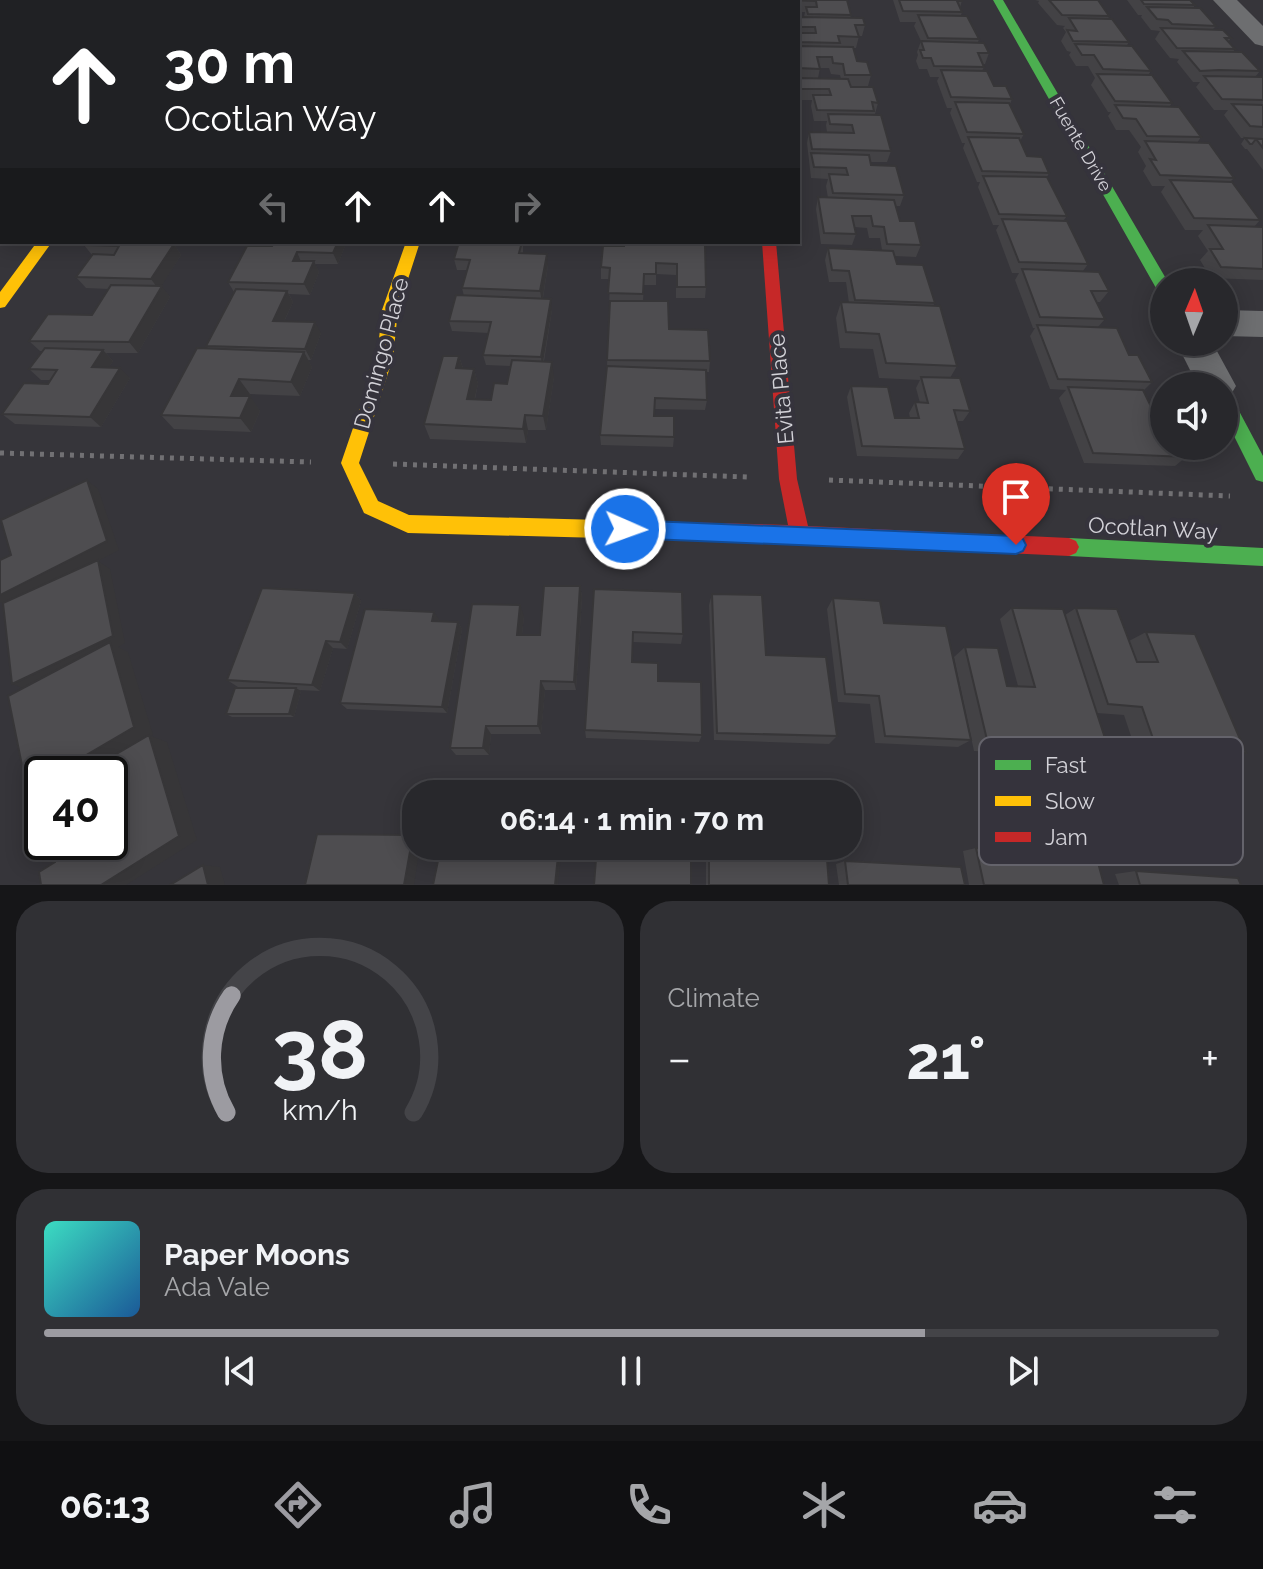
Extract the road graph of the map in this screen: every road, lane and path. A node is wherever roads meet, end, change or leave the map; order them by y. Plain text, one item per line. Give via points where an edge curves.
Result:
1 (998, 0) edge
2 (1224, 0) edge
3 (1263, 39) edge
4 (44, 244) edge
5 (412, 244) edge
6 (769, 244) edge
7 (1152, 268) edge
8 (0, 303) edge
9 (1238, 323) edge
10 (1263, 324) edge
11 (1238, 426) edge
12 (0, 453) edge
13 (350, 463) junction
14 (1263, 474) edge
15 (788, 479) junction
16 (1231, 496) dead end
17 (800, 534) junction
18 (1263, 557) edge

1 - 7 street, Fuente Drive
2 - 3 street
4 - 8 street
5 - 13 street, Domingo Place via 390,310 385,358
6 - 15 street, Evita Place
9 - 10 street
11 - 14 street
12 - 13 path
13 - 15 path
13 - 17 street via 371,507 408,524
15 - 16 path
15 - 17 street, Evita Place
17 - 18 street, Ocotlan Way

